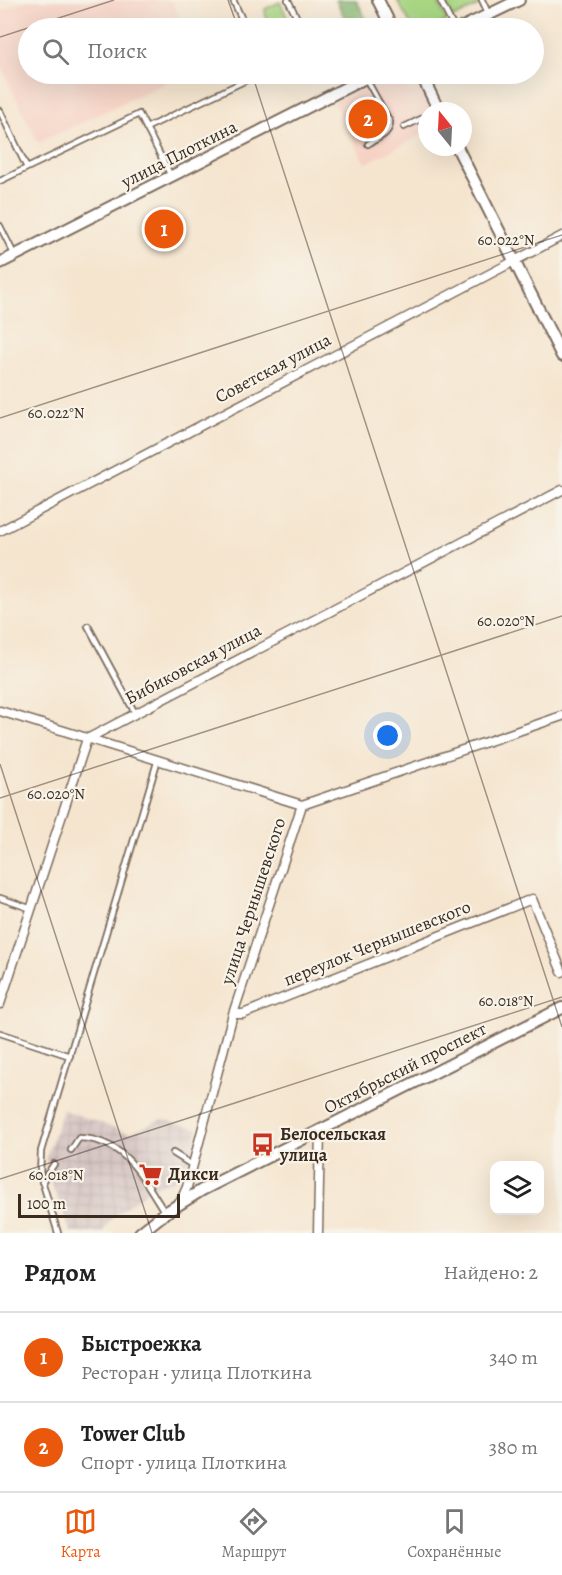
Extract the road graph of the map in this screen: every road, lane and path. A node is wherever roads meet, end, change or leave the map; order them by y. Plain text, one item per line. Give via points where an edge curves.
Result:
1 (233, 0) edge
2 (288, 0) edge
3 (378, 0) edge
4 (440, 0) edge
5 (482, 0) edge
6 (519, 0) edge
7 (489, 15) junction
8 (241, 18) edge
9 (297, 18) edge
10 (387, 18) edge
11 (449, 18) edge
12 (483, 18) edge
13 (239, 84) edge
14 (351, 84) edge
15 (373, 84) edge
16 (426, 84) edge
17 (434, 102) edge
18 (0, 111) edge
19 (418, 120) edge
20 (404, 127) dead end
21 (146, 128) junction
22 (368, 144) dead end
23 (461, 156) edge
24 (27, 168) junction
25 (171, 176) junction
26 (0, 181) edge
27 (0, 226) edge
28 (562, 236) edge
29 (15, 256) junction
30 (513, 260) junction
31 (0, 263) edge
32 (562, 356) edge
33 (562, 490) edge
34 (0, 531) edge
35 (88, 626) dead end
36 (0, 711) edge
37 (135, 713) junction
38 (562, 716) edge
39 (87, 739) junction
40 (158, 759) junction
41 (302, 805) junction
42 (0, 898) edge
43 (29, 908) junction
44 (562, 972) edge
45 (0, 1004) edge
46 (562, 1008) edge
47 (233, 1014) junction
48 (0, 1033) edge
49 (70, 1056) junction
50 (320, 1129) junction
51 (71, 1150) dead end
52 (173, 1153) dead end
53 (54, 1164) dead end
54 (192, 1165) junction
55 (42, 1182) junction
56 (180, 1203) junction
57 (165, 1213) junction
58 (58, 1233) edge
59 (140, 1233) edge
60 (318, 1233) edge

1 - 8 lane
2 - 9 lane
3 - 10 street
4 - 11 lane
5 - 7 lane
6 - 7 street
7 - 12 street
13 - 21 lane
14 - 25 street, улица Плоткина
15 - 22 lane via 390,128
16 - 17 street
18 - 24 lane
19 - 20 lane
21 - 24 lane via 139,114
21 - 25 lane
23 - 30 street
24 - 26 lane
25 - 29 street, улица Плоткина
27 - 29 lane
28 - 30 street, Советская улица
29 - 31 street, улица Плоткина
30 - 32 street
30 - 34 street, Советская улица
33 - 37 street, Бибиковская улица
35 - 37 lane
36 - 39 street
37 - 39 street, Бибиковская улица
38 - 41 street, улица Чернышевского
39 - 40 street
39 - 43 street
40 - 41 street
40 - 49 lane
41 - 47 street, улица Чернышевского
42 - 43 lane
43 - 45 street
44 - 47 street, переулок Чернышевского via 532,898 243,1014
46 - 50 street, Октябрьский проспект
47 - 54 street, улица Чернышевского
48 - 49 lane
49 - 55 lane via 41,1151
50 - 56 street, Октябрьский проспект
50 - 60 street
51 - 57 lane via 79,1138 114,1145 125,1154
52 - 54 lane
53 - 55 lane
54 - 56 street, улица Чернышевского
55 - 58 lane
56 - 57 street, Октябрьский проспект
57 - 59 street, Октябрьский проспект

